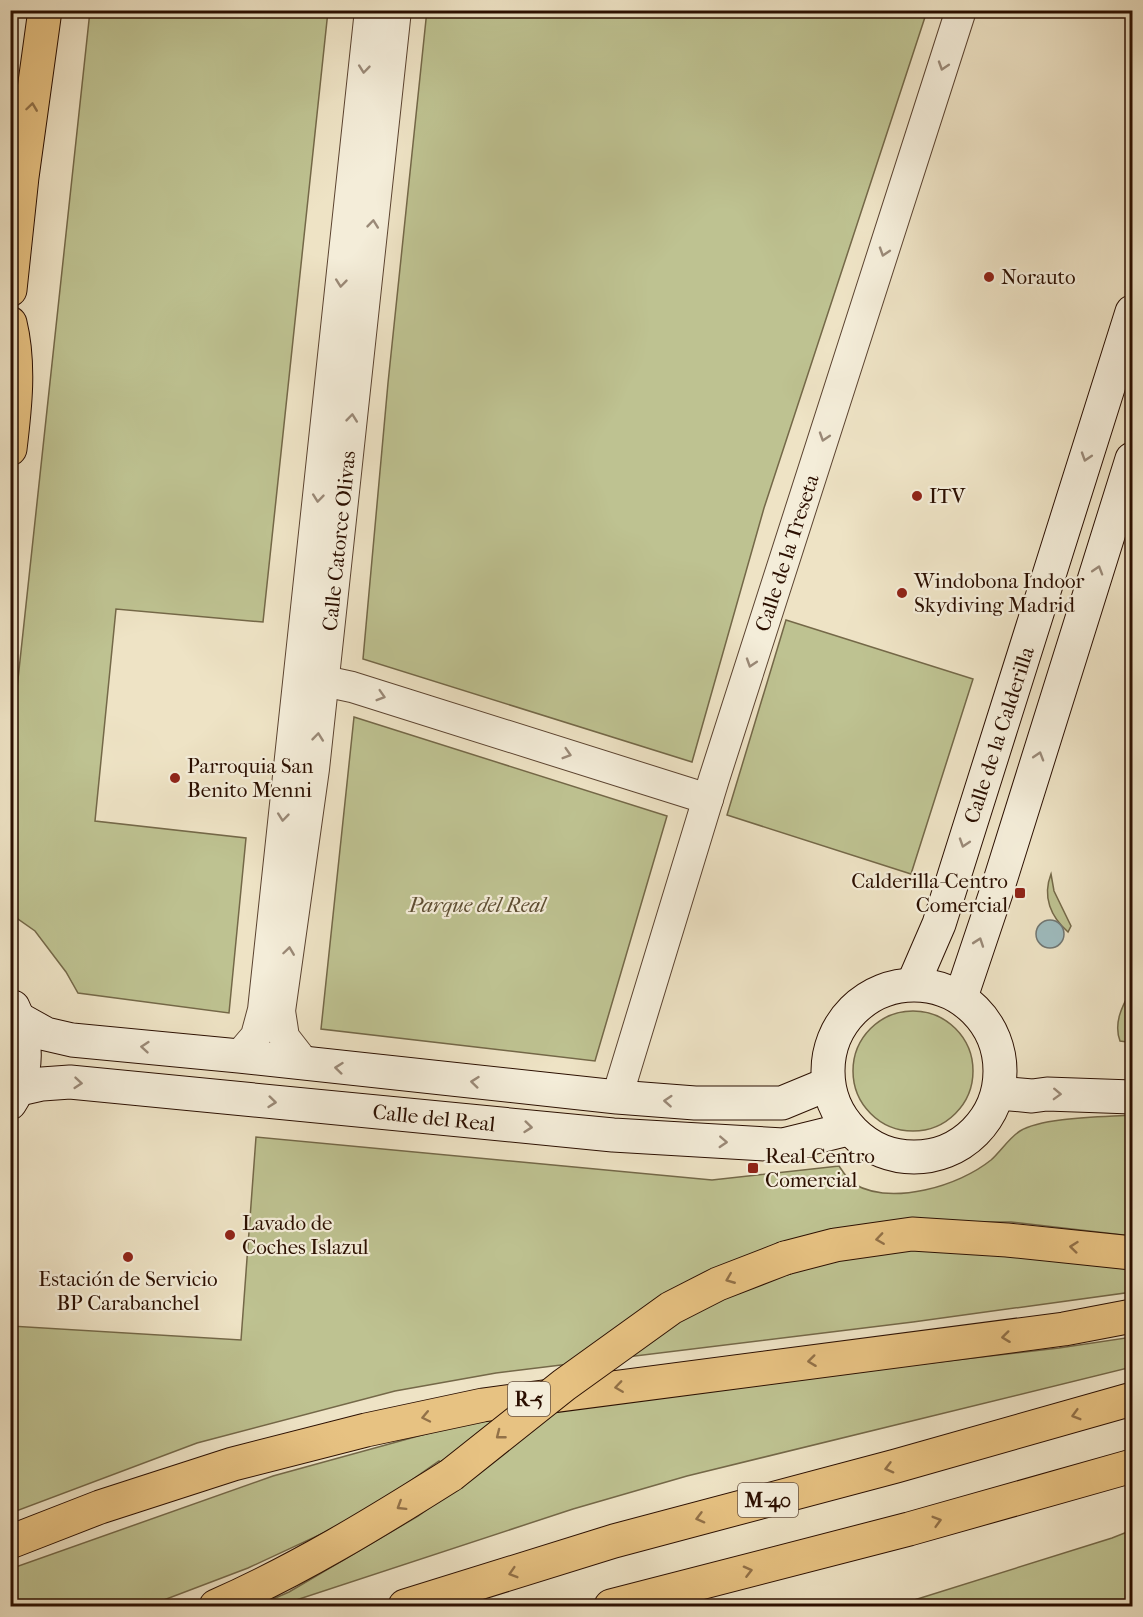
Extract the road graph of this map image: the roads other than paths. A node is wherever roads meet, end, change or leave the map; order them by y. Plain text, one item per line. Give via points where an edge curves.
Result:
1 (45, 10) edge
2 (370, 10) edge
3 (396, 10) edge
4 (961, 10) edge
5 (10, 290) edge
6 (1132, 312) edge
7 (10, 323) edge
8 (10, 449) edge
9 (1132, 459) edge
10 (324, 681) junction
11 (708, 799) junction
12 (913, 984) junction
13 (961, 997) junction
14 (15, 1011) edge
15 (239, 1056) junction
16 (305, 1064) junction
17 (828, 1084) junction
18 (999, 1093) junction
19 (15, 1096) edge
20 (617, 1097) junction
21 (1132, 1097) edge
22 (848, 1129) junction
23 (1132, 1253) edge
24 (1132, 1316) edge
25 (1132, 1399) edge
26 (1132, 1466) edge
27 (10, 1542) edge
28 (216, 1606) edge
29 (405, 1606) edge
30 (610, 1606) edge

5 -> 1 main road
2 -> 15 street, Calle Catorce Olivas via 262,1010 256,1036
10 -> 3 street, Calle Catorce Olivas
4 -> 11 street, Calle de la Treseta
6 -> 12 street, Calle de la Calderilla via 942,915
7 - 8 main road via 15,400
13 -> 9 street, Calle de la Calderilla
10 -> 11 street
16 -> 10 street, Calle Catorce Olivas via 284,1037 280,1011
11 - 20 street, Calle de la Treseta
12 - 13 street via 938,987
12 - 17 street via 877,993 848,1015 830,1047
13 - 18 street via 987,1023 1001,1057
15 -> 14 street, Calle del Real via 72,1041 46,1034
14 - 19 street via 25,1053
15 - 16 street, Calle del Real
20 -> 16 street, Calle del Real
17 -> 20 street, Calle del Real via 782,1103 695,1103
17 - 22 street via 835,1108
18 -> 21 street
18 - 22 street via 982,1126 953,1150 916,1159 879,1151
19 -> 22 street, Calle del Real via 42,1084 70,1082 613,1136 783,1145
23 -> 28 main road, bridge via 912,1234 835,1245 785,1258 718,1284 671,1308 583,1370 451,1475 372,1525 250,1592
24 -> 27 main road, R-5 via 1064,1329 483,1405 233,1464 100,1507
25 -> 29 main road, M-40 via 615,1541
30 -> 26 main road via 909,1529

